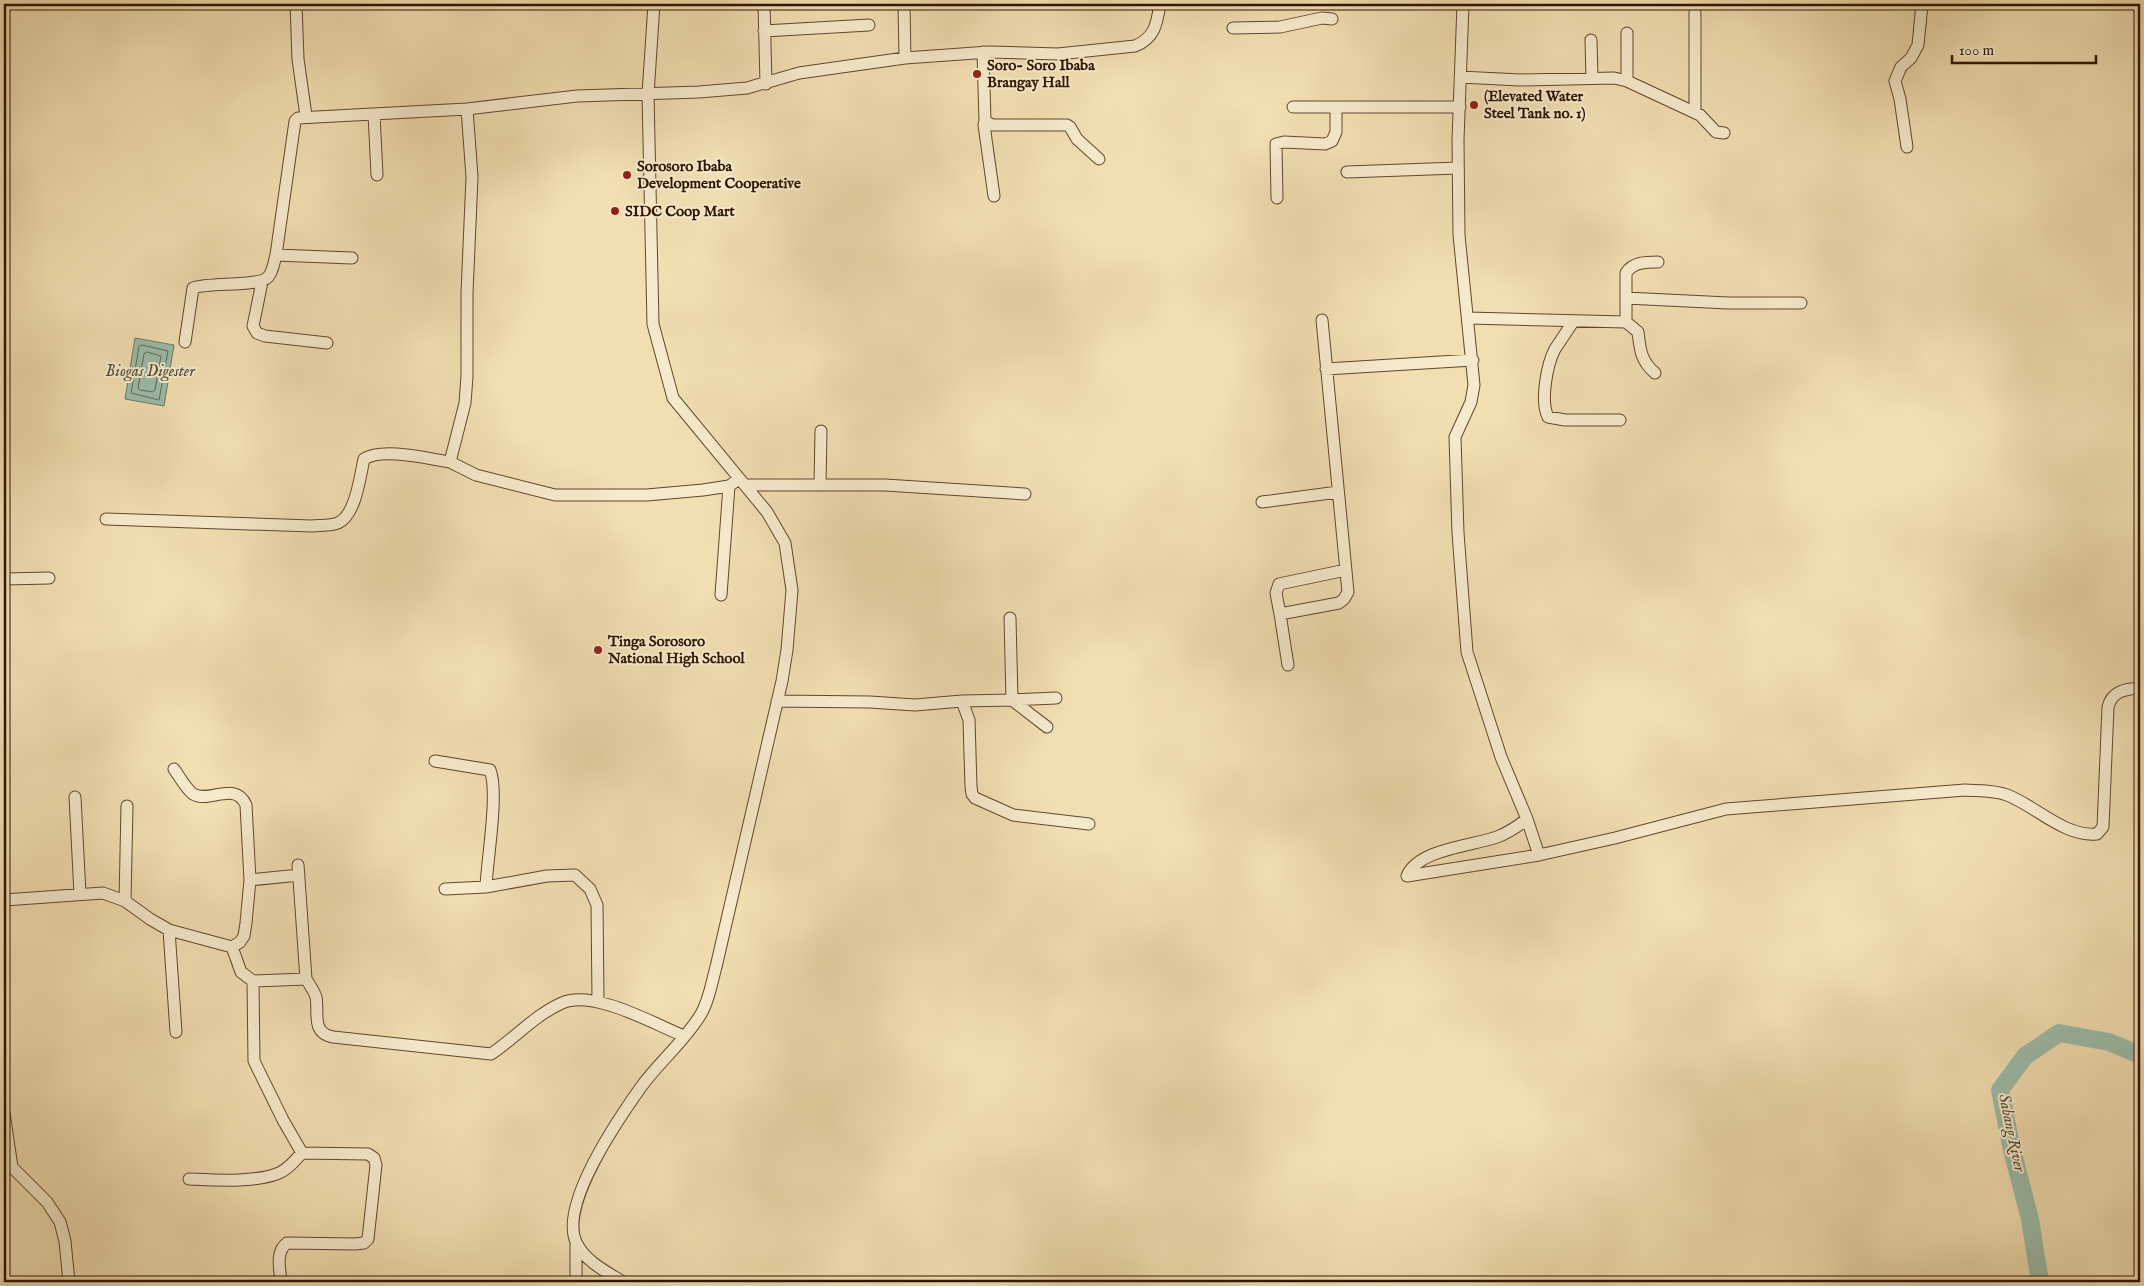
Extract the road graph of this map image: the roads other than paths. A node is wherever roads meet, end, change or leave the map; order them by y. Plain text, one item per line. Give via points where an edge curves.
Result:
1 (296, 4) edge
2 (654, 4) edge
3 (764, 4) edge
4 (904, 4) edge
5 (1160, 4) edge
6 (1463, 4) edge
7 (1922, 4) edge
8 (1695, 13) dead end
9 (1332, 18) dead end
10 (869, 25) dead end
11 (1233, 28) dead end
12 (764, 31) junction
13 (1627, 33) dead end
14 (1591, 40) dead end
15 (983, 52) junction
16 (905, 58) junction
17 (1460, 77) junction
18 (1592, 78) junction
19 (1626, 82) junction
20 (766, 84) junction
21 (648, 94) junction
22 (1293, 107) dead end
23 (1336, 107) junction
24 (1460, 107) junction
25 (467, 109) junction
26 (1695, 112) junction
27 (374, 114) junction
28 (306, 116) junction
29 (986, 121) junction
30 (1724, 133) dead end
31 (1907, 148) dead end
32 (1099, 158) dead end
33 (1458, 168) junction
34 (1348, 172) dead end
35 (376, 175) dead end
36 (994, 196) dead end
37 (1277, 198) dead end
38 (276, 255) junction
39 (352, 258) dead end
40 (1658, 262) dead end
41 (262, 282) junction
42 (1626, 298) junction
43 (1802, 302) dead end
44 (1468, 318) junction
45 (1322, 320) dead end
46 (1573, 322) junction
47 (1626, 322) junction
48 (186, 342) dead end
49 (327, 343) dead end
50 (1473, 360) junction
51 (1326, 369) junction
52 (1655, 373) dead end
53 (1620, 420) dead end
54 (821, 431) dead end
55 (450, 462) junction
56 (743, 482) junction
57 (820, 485) junction
58 (729, 486) junction
59 (1338, 492) junction
60 (1024, 494) dead end
61 (1262, 502) dead end
62 (106, 519) dead end
63 (1346, 570) junction
64 (49, 578) dead end
65 (4, 579) edge
66 (722, 595) dead end
67 (1280, 614) junction
68 (1010, 618) dead end
69 (1288, 665) dead end
70 (2140, 688) edge
71 (1056, 698) dead end
72 (1012, 700) junction
73 (777, 701) junction
74 (962, 701) junction
75 (1047, 726) dead end
76 (435, 761) dead end
77 (174, 769) dead end
78 (75, 797) dead end
79 (127, 806) dead end
80 (1527, 819) junction
81 (1088, 824) dead end
82 (1539, 855) junction
83 (250, 880) junction
84 (486, 887) junction
85 (445, 889) dead end
86 (80, 894) junction
87 (4, 900) edge
88 (126, 901) junction
89 (169, 930) junction
90 (232, 947) junction
91 (306, 979) junction
92 (253, 981) junction
93 (598, 1000) junction
94 (176, 1032) dead end
95 (684, 1036) junction
96 (4, 1113) edge
97 (302, 1153) junction
98 (8, 1167) edge
99 (189, 1179) dead end
100 (576, 1244) junction
101 (69, 1282) edge
102 (281, 1282) edge
103 (576, 1282) edge
104 (623, 1282) edge

1 - 28 street via 298,59
2 - 21 street
3 - 12 street
4 - 16 street
5 - 15 street via 1152,34 1135,46 1058,54
6 - 17 street
7 - 31 street via 1918,46 1901,67 1895,81
8 - 26 street
9 - 11 street via 1280,27
10 - 12 street
12 - 20 street
13 - 19 street
14 - 18 street
15 - 16 street
15 - 29 street
16 - 20 street via 799,73
17 - 18 street via 1520,80
17 - 24 street
18 - 19 street
19 - 26 street
20 - 21 street
21 - 25 street via 558,98
21 - 56 street via 653,324 673,398
22 - 23 street
23 - 24 street
23 - 37 street via 1336,132 1332,141 1326,144 1276,144
24 - 33 street
25 - 27 street
25 - 55 street via 472,177 466,403
26 - 30 street via 1716,132
27 - 28 street
27 - 35 street
28 - 38 street via 295,122
29 - 32 street via 992,125 1066,125
29 - 36 street
33 - 34 street
33 - 44 street via 1459,235
38 - 39 street
38 - 41 street via 270,276
40 - 42 street via 1629,268
41 - 48 street via 193,288
41 - 49 street via 253,326 257,333
42 - 43 street via 1728,303
42 - 47 street
44 - 46 street
44 - 50 street
45 - 51 street
46 - 47 street
46 - 53 street via 1554,350 1544,403 1548,417
47 - 52 street via 1638,332 1642,358
50 - 51 street
50 - 80 street via 1471,402 1455,437 1467,652 1501,757
51 - 59 street
54 - 57 street
55 - 58 street via 476,475 555,495 647,494
55 - 62 street via 415,456 371,455 364,458 354,503 339,523 311,526
56 - 57 street
56 - 58 street
56 - 73 street via 768,512 786,543 792,590 788,650
57 - 60 street via 885,485
58 - 66 street
59 - 61 street
59 - 63 street
63 - 67 street via 1348,592 1339,604
63 - 67 street via 1279,584 1276,593
64 - 65 street
67 - 69 street
68 - 72 street
70 - 82 street via 2116,693 2110,699 2103,826 2098,834 2088,835 2072,830 2006,794 1965,790 1726,809
71 - 72 street
72 - 74 street
72 - 75 street
73 - 74 street via 916,705
73 - 95 street via 716,967 702,1012
74 - 81 street via 969,720 971,787 975,798 1013,815
76 - 84 street via 490,770 492,809
77 - 83 street via 193,794 236,794 243,798
78 - 86 street
79 - 88 street
80 - 82 street
80 - 82 street via 1506,833 1425,859 1414,865 1407,876
83 - 90 street via 244,936
83 - 91 street via 298,870
84 - 85 street
84 - 93 street via 547,876 574,875 584,881 597,905
86 - 87 street
86 - 88 street via 103,893
88 - 89 street
89 - 90 street
89 - 94 street
90 - 92 street via 241,972
91 - 92 street
91 - 93 street via 316,997 319,1028 325,1036 484,1054 491,1054 519,1030 563,1002
92 - 97 street via 254,1061
93 - 95 street
95 - 100 street via 642,1086 590,1166 574,1217
96 - 98 street
97 - 99 street via 278,1174 230,1180
97 - 102 street via 368,1154 374,1158 370,1228 364,1243 287,1243 279,1253
98 - 101 street via 47,1202 60,1222
100 - 103 street
100 - 104 street via 587,1258

